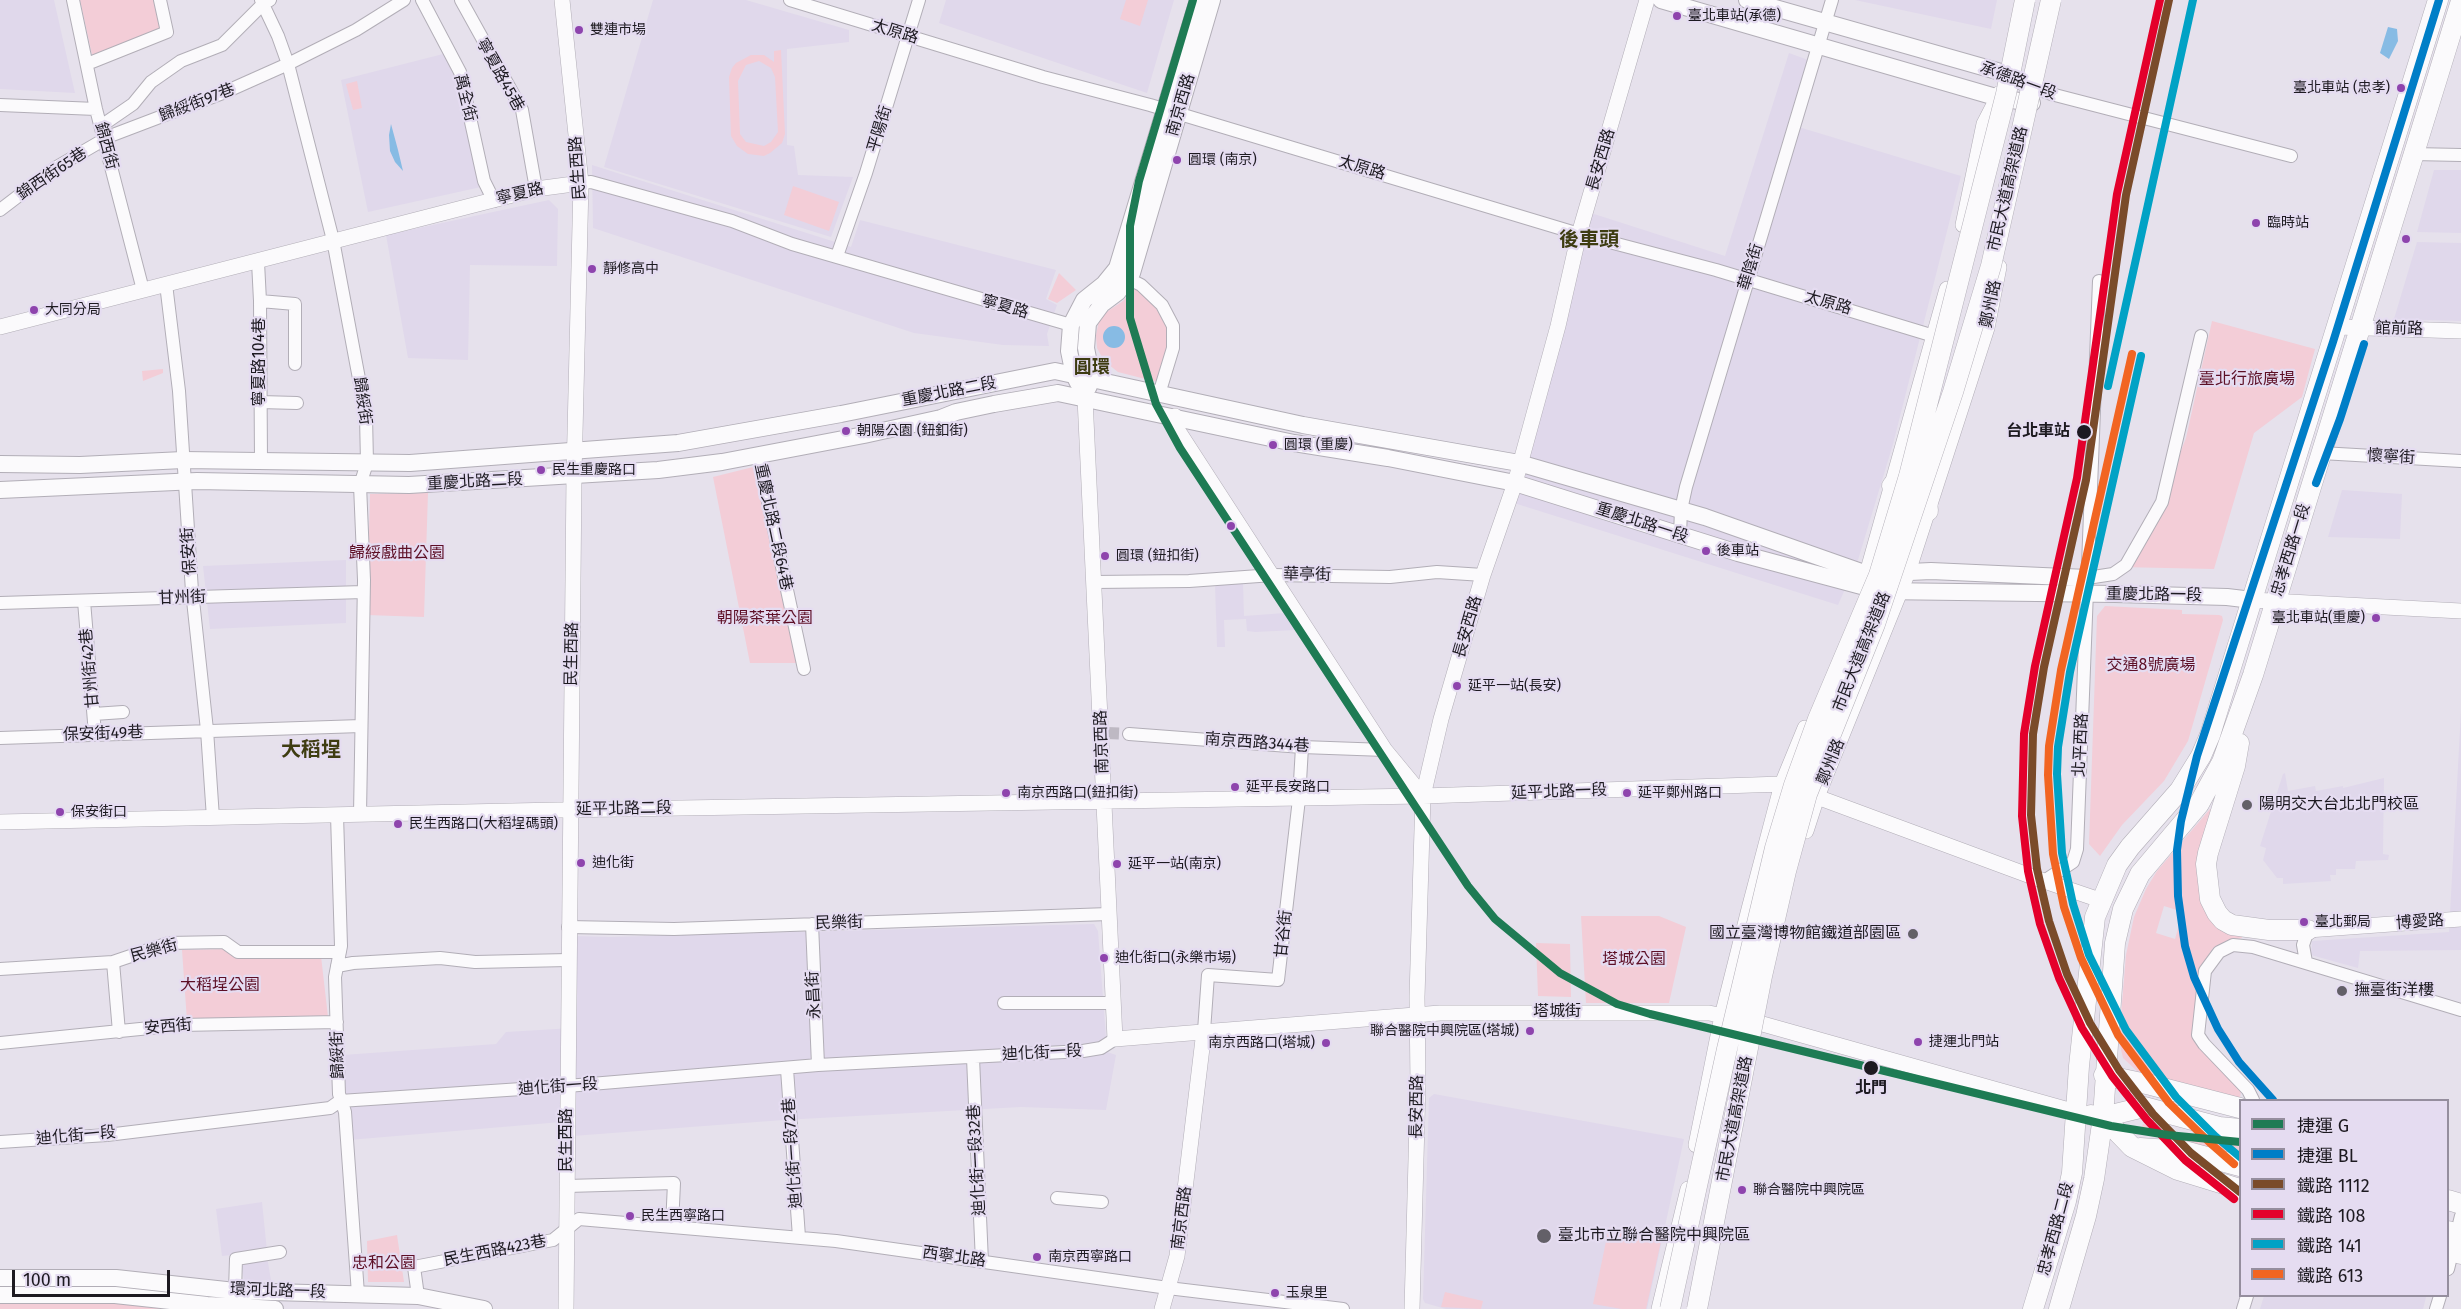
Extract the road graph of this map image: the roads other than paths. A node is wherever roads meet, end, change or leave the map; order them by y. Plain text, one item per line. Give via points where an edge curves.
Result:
1 (73, 0) edge
2 (160, 0) edge
3 (404, 0) edge
4 (422, 0) edge
5 (461, 0) edge
6 (562, 0) edge
7 (790, 0) edge
8 (919, 0) edge
9 (1198, 0) edge
10 (1212, 0) edge
11 (1647, 0) edge
12 (1662, 0) edge
13 (1748, 0) edge
14 (1832, 0) edge
15 (2013, 0) edge
16 (2019, 0) edge
17 (2025, 0) edge
18 (2038, 0) edge
19 (2053, 0) edge
20 (2438, 0) edge
21 (264, 1) edge
22 (2461, 1) edge
23 (1826, 22) junction
24 (907, 36) junction
25 (1820, 45) junction
26 (87, 64) junction
27 (288, 64) junction
28 (2004, 73) junction
29 (2002, 96) junction
30 (2034, 96) junction
31 (0, 105) edge
32 (96, 109) junction
33 (1171, 111) junction
34 (101, 126) junction
35 (105, 140) junction
36 (2413, 154) junction
37 (2461, 155) edge
38 (2291, 156) dead end
39 (581, 183) junction
40 (536, 189) junction
41 (494, 201) junction
42 (0, 210) edge
43 (1579, 234) junction
44 (333, 240) junction
45 (837, 256) junction
46 (258, 262) junction
47 (1129, 279) junction
48 (1747, 280) junction
49 (2099, 281) dead end
50 (166, 285) junction
51 (143, 290) junction
52 (260, 301) junction
53 (1071, 325) junction
54 (0, 327) edge
55 (2337, 327) junction
56 (2359, 328) junction
57 (2461, 331) edge
58 (1934, 336) junction
59 (2202, 336) dead end
60 (295, 364) dead end
61 (1074, 375) junction
62 (1092, 379) junction
63 (1159, 394) junction
64 (1085, 398) junction
65 (260, 402) junction
66 (297, 404) dead end
67 (1175, 416) junction
68 (574, 450) junction
69 (1922, 451) junction
70 (2321, 453) junction
71 (758, 455) junction
72 (183, 460) junction
73 (261, 461) junction
74 (2461, 461) edge
75 (367, 463) junction
76 (1519, 463) junction
77 (0, 464) edge
78 (574, 475) junction
79 (184, 482) junction
80 (1515, 483) junction
81 (360, 485) junction
82 (1892, 486) junction
83 (0, 490) edge
84 (1682, 510) junction
85 (1928, 511) junction
86 (1680, 535) junction
87 (1908, 572) junction
88 (1273, 575) junction
89 (1483, 575) junction
90 (1874, 581) junction
91 (1094, 582) junction
92 (2087, 586) junction
93 (363, 592) junction
94 (1900, 592) junction
95 (192, 597) junction
96 (2252, 600) junction
97 (84, 601) junction
98 (2275, 602) junction
99 (0, 603) edge
100 (2461, 611) edge
101 (804, 669) dead end
102 (2253, 675) junction
103 (123, 712) dead end
104 (94, 714) junction
105 (361, 726) junction
106 (207, 730) junction
107 (95, 734) junction
108 (1129, 734) tunnel mouth
109 (0, 738) edge
110 (1302, 747) junction
111 (1385, 750) junction
112 (1782, 784) junction
113 (1424, 796) junction
114 (1817, 797) junction
115 (1299, 799) junction
116 (1105, 801) junction
117 (571, 810) junction
118 (360, 814) junction
119 (336, 815) junction
120 (213, 818) junction
121 (0, 822) edge
122 (2044, 881) junction
123 (2100, 900) junction
124 (1109, 914) junction
125 (2461, 919) edge
126 (812, 924) junction
127 (568, 927) junction
128 (2308, 930) junction
129 (340, 952) junction
130 (568, 960) junction
131 (113, 962) junction
132 (2306, 962) junction
133 (337, 966) junction
134 (0, 969) edge
135 (1004, 1003) dead end
136 (1112, 1003) junction
137 (2461, 1010) edge
138 (1417, 1015) junction
139 (1722, 1016) junction
140 (337, 1022) junction
141 (1759, 1023) junction
142 (1204, 1030) junction
143 (119, 1032) junction
144 (1115, 1039) junction
145 (0, 1043) edge
146 (1749, 1044) junction
147 (1727, 1049) junction
148 (973, 1058) junction
149 (818, 1065) junction
150 (787, 1069) junction
151 (1710, 1073) junction
152 (1748, 1073) junction
153 (2104, 1075) junction
154 (567, 1086) junction
155 (2252, 1099) edge
156 (340, 1101) junction
157 (2239, 1107) edge
158 (2076, 1112) junction
159 (2103, 1117) junction
160 (2239, 1129) edge
161 (0, 1142) edge
162 (2132, 1147) junction
163 (2239, 1165) edge
164 (1711, 1171) junction
165 (567, 1186) junction
166 (2239, 1188) edge
167 (1057, 1198) dead end
168 (1102, 1202) dead end
169 (672, 1226) junction
170 (567, 1230) junction
171 (799, 1237) junction
172 (280, 1252) dead end
173 (982, 1262) junction
174 (1668, 1268) junction
175 (1712, 1271) junction
176 (0, 1278) edge
177 (1168, 1288) junction
178 (235, 1291) junction
179 (358, 1294) junction
180 (0, 1295) edge
181 (418, 1296) junction
182 (275, 1309) edge
183 (484, 1309) edge
184 (566, 1309) edge
185 (1162, 1309) edge
186 (1343, 1309) edge
187 (1412, 1309) edge
188 (1659, 1309) edge
189 (1670, 1309) edge
190 (1684, 1309) edge
191 (1697, 1309) edge
192 (1704, 1309) edge
193 (2033, 1309) edge
194 (2059, 1309) edge

1 - 26 street, 錦西街
2 - 26 street via 167,33
3 - 27 street, 歸綏街97巷 via 356,30
4 - 41 street, 萬全街 via 460,72 484,181
5 - 40 street, 寧夏路45巷 via 522,110
6 - 39 street, 民生西路
7 - 24 street, 太原路
8 - 24 street, 平陽街
9 - 33 main road, 南京西路
10 - 33 main road, 南京西路
11 - 43 street, 長安西路
12 - 25 main road, 承德路一段
13 - 23 main road, 承德路一段
14 - 23 street, 華陰街
15 - 29 main road via 2000,60
16 - 28 street
17 - 29 main road, 市民大道高架道路, bridge
18 - 69 main road via 1990,225
19 - 30 street, 鄭州路
19 - 146 main road, 市民大道高架道路, bridge via 1991,266 1875,624 1807,794 1780,894
20 - 55 main road, 忠孝西路一段
21 - 27 street, 歸綏街
21 - 34 street via 222,45 180,61 151,82 133,104
22 - 36 main road, 忠孝西路一段
23 - 25 street, 華陰街
23 - 28 main road, 承德路一段
24 - 33 street, 太原路
24 - 45 street, 平陽街
25 - 29 main road, 承德路一段
25 - 48 street, 華陰街
26 - 32 street, 錦西街
27 - 35 street, 歸綏街97巷
27 - 44 street, 歸綏街
28 - 29 street
28 - 30 main road, 承德路一段
29 - 30 main road, 承德路一段
29 - 58 street via 1984,124
29 - 147 main road, 市民大道高架道路, bridge via 1909,476 1879,575 1794,785 1774,849
30 - 38 street, 承德路一段 via 2051,94
30 - 85 street, 鄭州路 via 1987,328
31 - 32 street
32 - 34 street, 錦西街
33 - 43 street, 太原路
33 - 47 main road, 南京西路
33 - 53 main road, 南京西路 via 1117,268 1084,300
34 - 35 street, 錦西街
35 - 42 street, 錦西街65巷 via 55,168
35 - 51 street, 錦西街
36 - 37 street
36 - 56 main road, 忠孝西路一段
39 - 40 street, 寧夏路
39 - 45 street, 寧夏路 via 732,220 792,244
39 - 68 street, 民生西路
40 - 41 street, 寧夏路
41 - 44 street, 寧夏路
43 - 48 street, 太原路
43 - 76 street, 長安西路 via 1558,326
44 - 46 street, 寧夏路
44 - 75 street, 歸綏街 via 366,416
45 - 53 street, 寧夏路
46 - 50 street, 寧夏路
46 - 52 street, 寧夏路104巷
47 - 62 main road, 南京西路 via 1088,323 1085,336
47 - 63 street via 1162,304 1173,326 1173,348
48 - 58 street, 太原路
48 - 84 street, 華陰街
49 - 92 street, 北平西路
50 - 51 street, 寧夏路
50 - 72 street, 保安街
51 - 54 street, 寧夏路
52 - 60 street via 294,304
52 - 65 street, 寧夏路104巷
53 - 61 main road, 南京西路
55 - 56 street, 館前路
55 - 96 main road, 忠孝西路一段
56 - 57 street, 館前路
56 - 70 main road, 忠孝西路一段
58 - 82 street
59 - 92 street via 2162,502 2126,565
61 - 62 main road, 重慶北路一段
61 - 64 main road, 南京西路
61 - 68 main road, 重慶北路二段 via 1055,371 691,441
62 - 63 main road, 重慶北路一段
62 - 64 main road, 南京西路
63 - 76 main road, 重慶北路一段 via 1304,425
64 - 67 main road, 重慶北路一段
64 - 71 main road, 重慶北路二段 via 1058,393 1033,396
64 - 91 street, 南京西路
65 - 66 street
65 - 73 street, 寧夏路104巷
67 - 80 main road, 重慶北路一段 via 1294,443
67 - 88 street via 1177,429
68 - 75 main road, 重慶北路二段
68 - 78 street, 民生西路
69 - 82 main road
69 - 85 main road
69 - 90 main road
70 - 74 street, 懷寧街
70 - 98 main road, 忠孝西路一段
71 - 78 main road, 重慶北路二段 via 658,470
71 - 101 street, 重慶北路二段64巷
72 - 73 main road, 重慶北路二段
72 - 77 main road, 重慶北路二段
72 - 79 street, 保安街
73 - 75 main road, 重慶北路二段
75 - 81 street, 歸綏街
76 - 80 street, 長安西路
76 - 84 main road, 重慶北路一段
78 - 81 main road, 重慶北路二段
78 - 117 street, 民生西路
79 - 81 main road, 重慶北路二段
79 - 83 main road, 重慶北路二段
79 - 95 street, 保安街
80 - 86 main road, 重慶北路一段
80 - 89 street, 長安西路
81 - 93 street, 歸綏街
82 - 90 street
84 - 86 street, 華陰街
84 - 90 main road, 重慶北路一段
85 - 87 street, 鄭州路
86 - 90 main road, 重慶北路一段
87 - 90 main road, 重慶北路一段
87 - 92 main road, 重慶北路一段
87 - 94 street, 鄭州路
88 - 89 street, 華亭街
88 - 91 street, 華亭街
88 - 111 street
89 - 113 street, 長安西路 via 1441,719
90 - 94 main road, 重慶北路一段
90 - 112 street
91 - 116 street, 南京西路 via 1105,733
92 - 94 main road, 重慶北路一段
92 - 96 main road, 重慶北路一段
92 - 122 street, 北平西路 via 2078,849 2073,862
93 - 95 street, 甘州街
93 - 105 street, 歸綏街
94 - 114 street, 鄭州路
95 - 97 street, 甘州街
95 - 106 street, 保安街
96 - 98 street, 重慶北路一段
96 - 123 main road, 忠孝西路一段 via 2201,756 2180,790 2117,865
97 - 99 street, 甘州街
97 - 104 street, 甘州街42巷
98 - 100 street, 重慶北路一段
98 - 102 main road, 忠孝西路一段
102 - 128 main road via 2235,766 2208,853 2210,899 2217,913 2232,925
102 - 153 main road, 忠孝西路一段 via 2212,782 2140,874 2123,909 2115,943
103 - 104 street
104 - 107 street, 甘州街42巷
105 - 106 street, 保安街49巷
105 - 118 street, 歸綏街
106 - 107 street, 保安街49巷
106 - 120 street, 保安街
107 - 109 street, 保安街49巷
108 - 110 street, 南京西路344巷
110 - 111 street, 南京西路344巷
110 - 115 street
111 - 113 street
112 - 113 street, 延平北路一段
112 - 114 street, 延平北路一段
112 - 139 street
113 - 115 street, 延平北路一段
113 - 138 street, 長安西路
114 - 122 street, 延平北路一段
114 - 141 street, 鄭州路 via 1801,847
115 - 116 street, 延平北路一段
115 - 142 street, 甘谷街 via 1278,980 1208,975
116 - 117 street, 延平北路二段
116 - 124 street, 南京西路
117 - 118 street, 延平北路二段
117 - 127 street, 民生西路
118 - 119 street, 延平北路二段
119 - 120 street, 延平北路二段
119 - 129 street, 歸綏街
120 - 121 street, 延平北路二段
122 - 123 street, 延平北路一段
123 - 158 main road, 忠孝西路一段 via 2091,936
124 - 126 street, 民樂街
124 - 136 street, 南京西路
125 - 128 street, 博愛路
126 - 127 street, 民樂街 via 674,929
126 - 149 street, 永昌街
127 - 130 street, 民生西路
128 - 132 street via 2303,945
129 - 131 street, 民樂街 via 238,952 224,942 169,943
129 - 133 street, 歸綏街
130 - 133 street via 475,962 440,958
130 - 154 street, 民生西路
131 - 134 street, 民樂街
131 - 143 street
132 - 137 street
132 - 155 street via 2234,945 2214,956 2203,977 2200,1040 2244,1085
133 - 140 street, 歸綏街
135 - 136 street
136 - 144 street, 南京西路
138 - 139 street, 塔城街 via 1611,1012
138 - 142 street, 塔城街
138 - 187 street, 長安西路
139 - 141 street, 塔城街
139 - 151 street
140 - 143 street, 安西街 via 180,1025
140 - 156 street, 歸綏街
141 - 152 street, 鄭州路
141 - 158 street, 塔城街
142 - 144 street
142 - 177 street, 南京西路 via 1177,1256
143 - 145 street, 安西街
144 - 148 street, 迪化街一段 via 1101,1048 1083,1051
146 - 164 main road, bridge
146 - 191 main road, 市民大道高架道路, bridge
147 - 164 main road, bridge
147 - 189 main road, 市民大道高架道路, bridge
148 - 149 street, 迪化街一段
148 - 173 street, 迪化街一段32巷
149 - 150 street, 迪化街一段
150 - 154 street, 迪化街一段
150 - 171 street, 迪化街一段72巷
151 - 152 street via 1719,1087 1728,1091 1744,1084
151 - 174 street via 1688,1190
152 - 175 street, 鄭州路
153 - 157 main road
153 - 159 main road, 忠孝西路一段
154 - 156 street, 迪化街一段
154 - 165 street, 民生西路
156 - 161 street, 迪化街一段 via 330,1108 107,1135
156 - 179 street, 歸綏街 via 345,1112
158 - 159 main road
158 - 193 main road, 忠孝西路二段 via 2066,1201
159 - 160 main road via 2144,1107
159 - 162 main road
159 - 194 main road, 忠孝西路二段 via 2086,1216
162 - 163 main road via 2184,1151
162 - 166 main road via 2178,1170
164 - 190 main road
165 - 169 street via 674,1183
165 - 170 street, 民生西路
167 - 168 street
169 - 170 street, 西寧北路 via 579,1220
169 - 171 street, 西寧北路
170 - 181 street, 民生西路423巷 via 554,1239 414,1267
170 - 184 street, 民生西路
171 - 173 street, 西寧北路
172 - 178 street via 236,1259
173 - 177 street, 西寧北路
174 - 175 street via 1689,1264
174 - 188 street
175 - 192 street, 鄭州路
176 - 178 main road, 環河北路一段 via 116,1278
177 - 185 street, 南京西路
177 - 186 street, 西寧北路
178 - 179 main road, 環河北路一段
179 - 181 main road, 環河北路一段
180 - 182 main road, 環河北路一段 via 116,1295
181 - 183 main road, 環河北路一段

